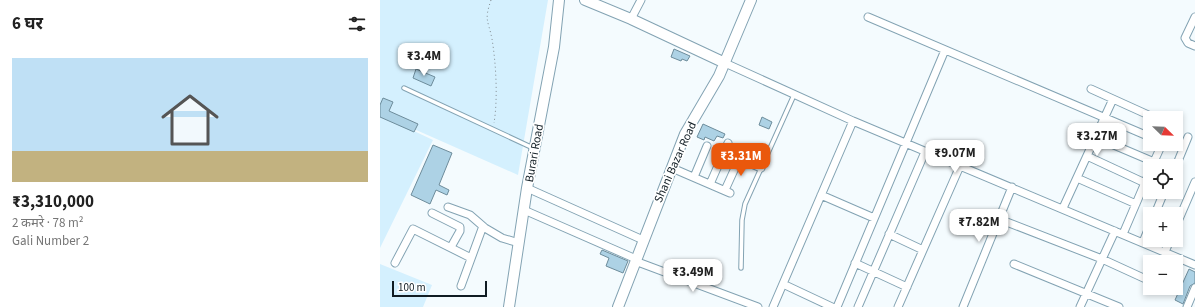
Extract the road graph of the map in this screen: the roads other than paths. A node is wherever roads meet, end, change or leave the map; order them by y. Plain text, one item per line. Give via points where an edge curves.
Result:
1 (559, 0) edge
2 (585, 0) edge
3 (641, 0) edge
4 (752, 0) edge
5 (868, 17) dead end
6 (1195, 17) edge
7 (631, 19) junction
8 (1195, 46) edge
9 (945, 50) junction
10 (724, 63) junction
11 (404, 88) dead end
12 (1091, 89) dead end
13 (794, 94) junction
14 (1113, 99) junction
15 (1143, 113) edge
16 (1104, 118) junction
17 (853, 121) junction
18 (1143, 134) edge
19 (1095, 137) junction
20 (1188, 137) dead end
21 (728, 143) dead end
22 (907, 144) junction
23 (707, 146) dead end
24 (534, 148) junction
25 (925, 152) junction
26 (724, 153) junction
27 (1087, 156) junction
28 (740, 159) dead end
29 (1143, 159) edge
30 (1179, 159) edge
31 (960, 166) junction
32 (672, 168) junction
33 (761, 168) junction
34 (694, 177) junction
35 (1077, 178) junction
36 (1143, 182) edge
37 (1195, 182) edge
38 (710, 184) junction
39 (1012, 187) junction
40 (527, 188) junction
41 (1143, 188) edge
42 (821, 195) junction
43 (1136, 204) junction
44 (448, 207) dead end
45 (1063, 208) junction
46 (524, 210) junction
47 (1183, 210) edge
48 (432, 213) dead end
49 (874, 218) junction
50 (999, 219) junction
51 (483, 226) junction
52 (1115, 231) junction
53 (889, 234) junction
54 (1123, 234) junction
55 (643, 240) junction
56 (1143, 242) edge
57 (519, 243) junction
58 (451, 247) junction
59 (1154, 247) edge
60 (1167, 247) edge
61 (923, 250) junction
62 (1165, 252) junction
63 (471, 258) junction
64 (1102, 259) junction
65 (635, 260) junction
66 (395, 263) dead end
67 (855, 263) junction
68 (1014, 264) dead end
69 (1195, 265) edge
70 (741, 268) dead end
71 (873, 272) junction
72 (1143, 278) edge
73 (783, 284) junction
74 (461, 286) dead end
75 (907, 287) junction
76 (1195, 288) edge
77 (1087, 294) junction
78 (509, 307) edge
79 (618, 307) edge
80 (758, 307) edge
81 (773, 307) edge
82 (832, 307) edge
83 (837, 307) edge
84 (858, 307) edge
85 (898, 307) edge
86 (963, 307) edge
87 (1080, 307) edge
88 (1119, 307) edge
89 (1187, 307) edge

1 - 24 street, Burari Road via 554,47
2 - 7 street
3 - 7 street
4 - 10 street, Shani Bazar Road
5 - 9 street
6 - 8 street via 1185,38 1188,43
7 - 10 street
9 - 16 street
9 - 22 street
10 - 13 street
10 - 32 street, Shani Bazar Road via 685,134
11 - 24 lane
12 - 14 street
13 - 17 street
13 - 33 lane
14 - 15 street
14 - 16 street
16 - 18 street
16 - 19 street
17 - 22 street
17 - 42 street
19 - 27 street
19 - 29 street
20 - 30 street
21 - 26 street
22 - 25 street
22 - 49 street
23 - 34 street
24 - 40 street, Burari Road
25 - 31 street
25 - 53 street
26 - 38 street
26 - 38 street via 736,157 728,192
27 - 35 street
27 - 36 street
28 - 33 street
31 - 39 street
31 - 61 street
32 - 34 street
32 - 55 street, Shani Bazar Road
33 - 70 lane via 745,204
34 - 38 street
35 - 43 street
35 - 45 street
37 - 47 street
39 - 45 street
39 - 50 street
40 - 46 street, Burari Road
40 - 55 street
41 - 43 street
42 - 49 street
42 - 73 street
43 - 54 street
44 - 51 street via 470,215
45 - 52 street
46 - 57 street, Burari Road
46 - 65 street
48 - 58 street via 460,227
49 - 67 street
50 - 64 street
50 - 86 street
51 - 57 street via 502,238
51 - 63 street
52 - 54 street
52 - 64 street
53 - 61 street
53 - 71 street
54 - 56 street
55 - 65 street, Shani Bazar Road
57 - 78 street, Burari Road
58 - 63 street
58 - 66 street via 413,229
59 - 62 street
60 - 62 street
61 - 75 street
62 - 69 street
63 - 74 street
64 - 72 street
64 - 77 street
65 - 79 street, Shani Bazar Road
65 - 80 street
67 - 71 street
67 - 83 street
68 - 77 street
71 - 75 street
71 - 84 street
73 - 81 street
73 - 82 street
75 - 85 street
76 - 89 street
77 - 87 street
77 - 88 street

